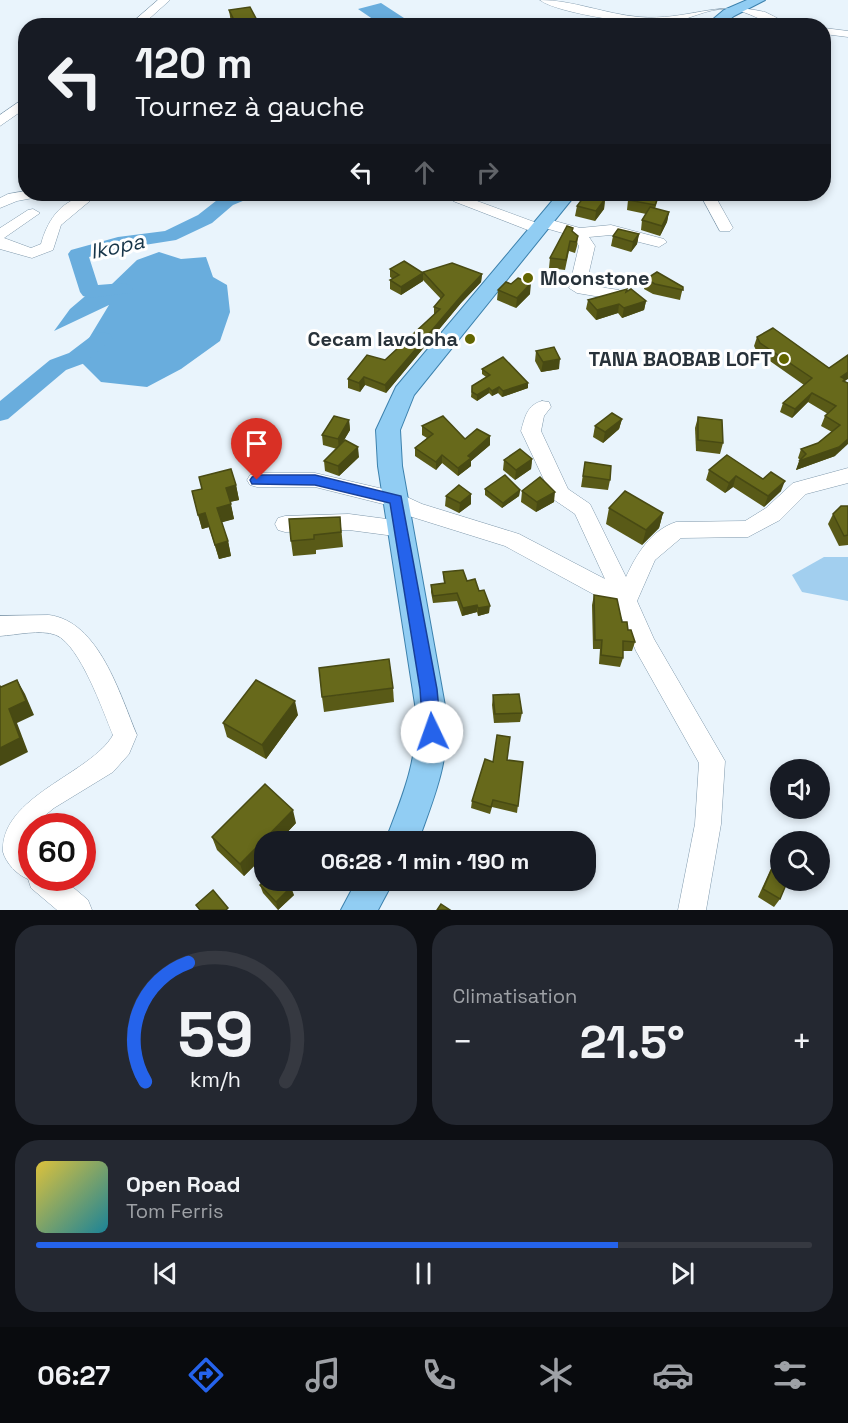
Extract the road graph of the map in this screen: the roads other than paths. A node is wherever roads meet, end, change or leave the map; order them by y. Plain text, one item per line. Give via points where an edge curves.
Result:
1 (165, 0) edge
2 (545, 0) edge
3 (758, 0) edge
4 (741, 7) junction
5 (143, 18) edge
6 (620, 18) edge
7 (682, 18) edge
8 (724, 18) edge
9 (769, 18) edge
10 (831, 32) edge
11 (848, 34) edge
12 (18, 107) edge
13 (0, 122) edge
14 (18, 196) edge
15 (82, 201) edge
16 (467, 201) edge
17 (561, 201) edge
18 (711, 201) edge
19 (0, 204) edge
20 (33, 213) dead end
21 (541, 226) junction
22 (725, 228) dead end
23 (579, 233) junction
24 (0, 235) edge
25 (0, 242) edge
26 (659, 242) dead end
27 (613, 294) edge
28 (542, 407) dead end
29 (848, 475) edge
30 (257, 480) dead end
31 (396, 500) junction
32 (285, 524) dead end
33 (402, 529) junction
34 (626, 601) junction
35 (0, 626) edge
36 (30, 813) edge
37 (18, 825) edge
38 (405, 831) edge
39 (18, 853) edge
40 (56, 891) edge
41 (370, 891) edge
42 (78, 910) edge
43 (358, 910) edge
44 (692, 910) edge

1 - 5 street
2 - 6 street
3 - 4 main road
4 - 7 street via 716,6
4 - 8 main road
4 - 9 street
10 - 11 street
12 - 13 street
14 - 19 street
15 - 25 street via 54,224 48,247 32,253
16 - 21 street
17 - 21 main road
18 - 22 street
20 - 24 street
21 - 23 street
21 - 31 main road via 424,365 395,409 388,430 388,448
23 - 26 street via 611,230
23 - 27 street via 586,246 578,288
28 - 34 street via 535,414 531,431 560,494 583,509
29 - 34 street via 800,488 773,514 748,529 676,530 647,555
30 - 31 street via 315,480
31 - 33 main road
31 - 34 street via 512,540
32 - 33 street via 349,522
33 - 38 main road via 432,717 426,776
34 - 44 street via 644,644 712,761 708,824
35 - 36 street via 56,625 70,629 84,645 125,735 121,748 106,762 49,796
37 - 39 street via 11,834
40 - 42 street
41 - 43 main road

